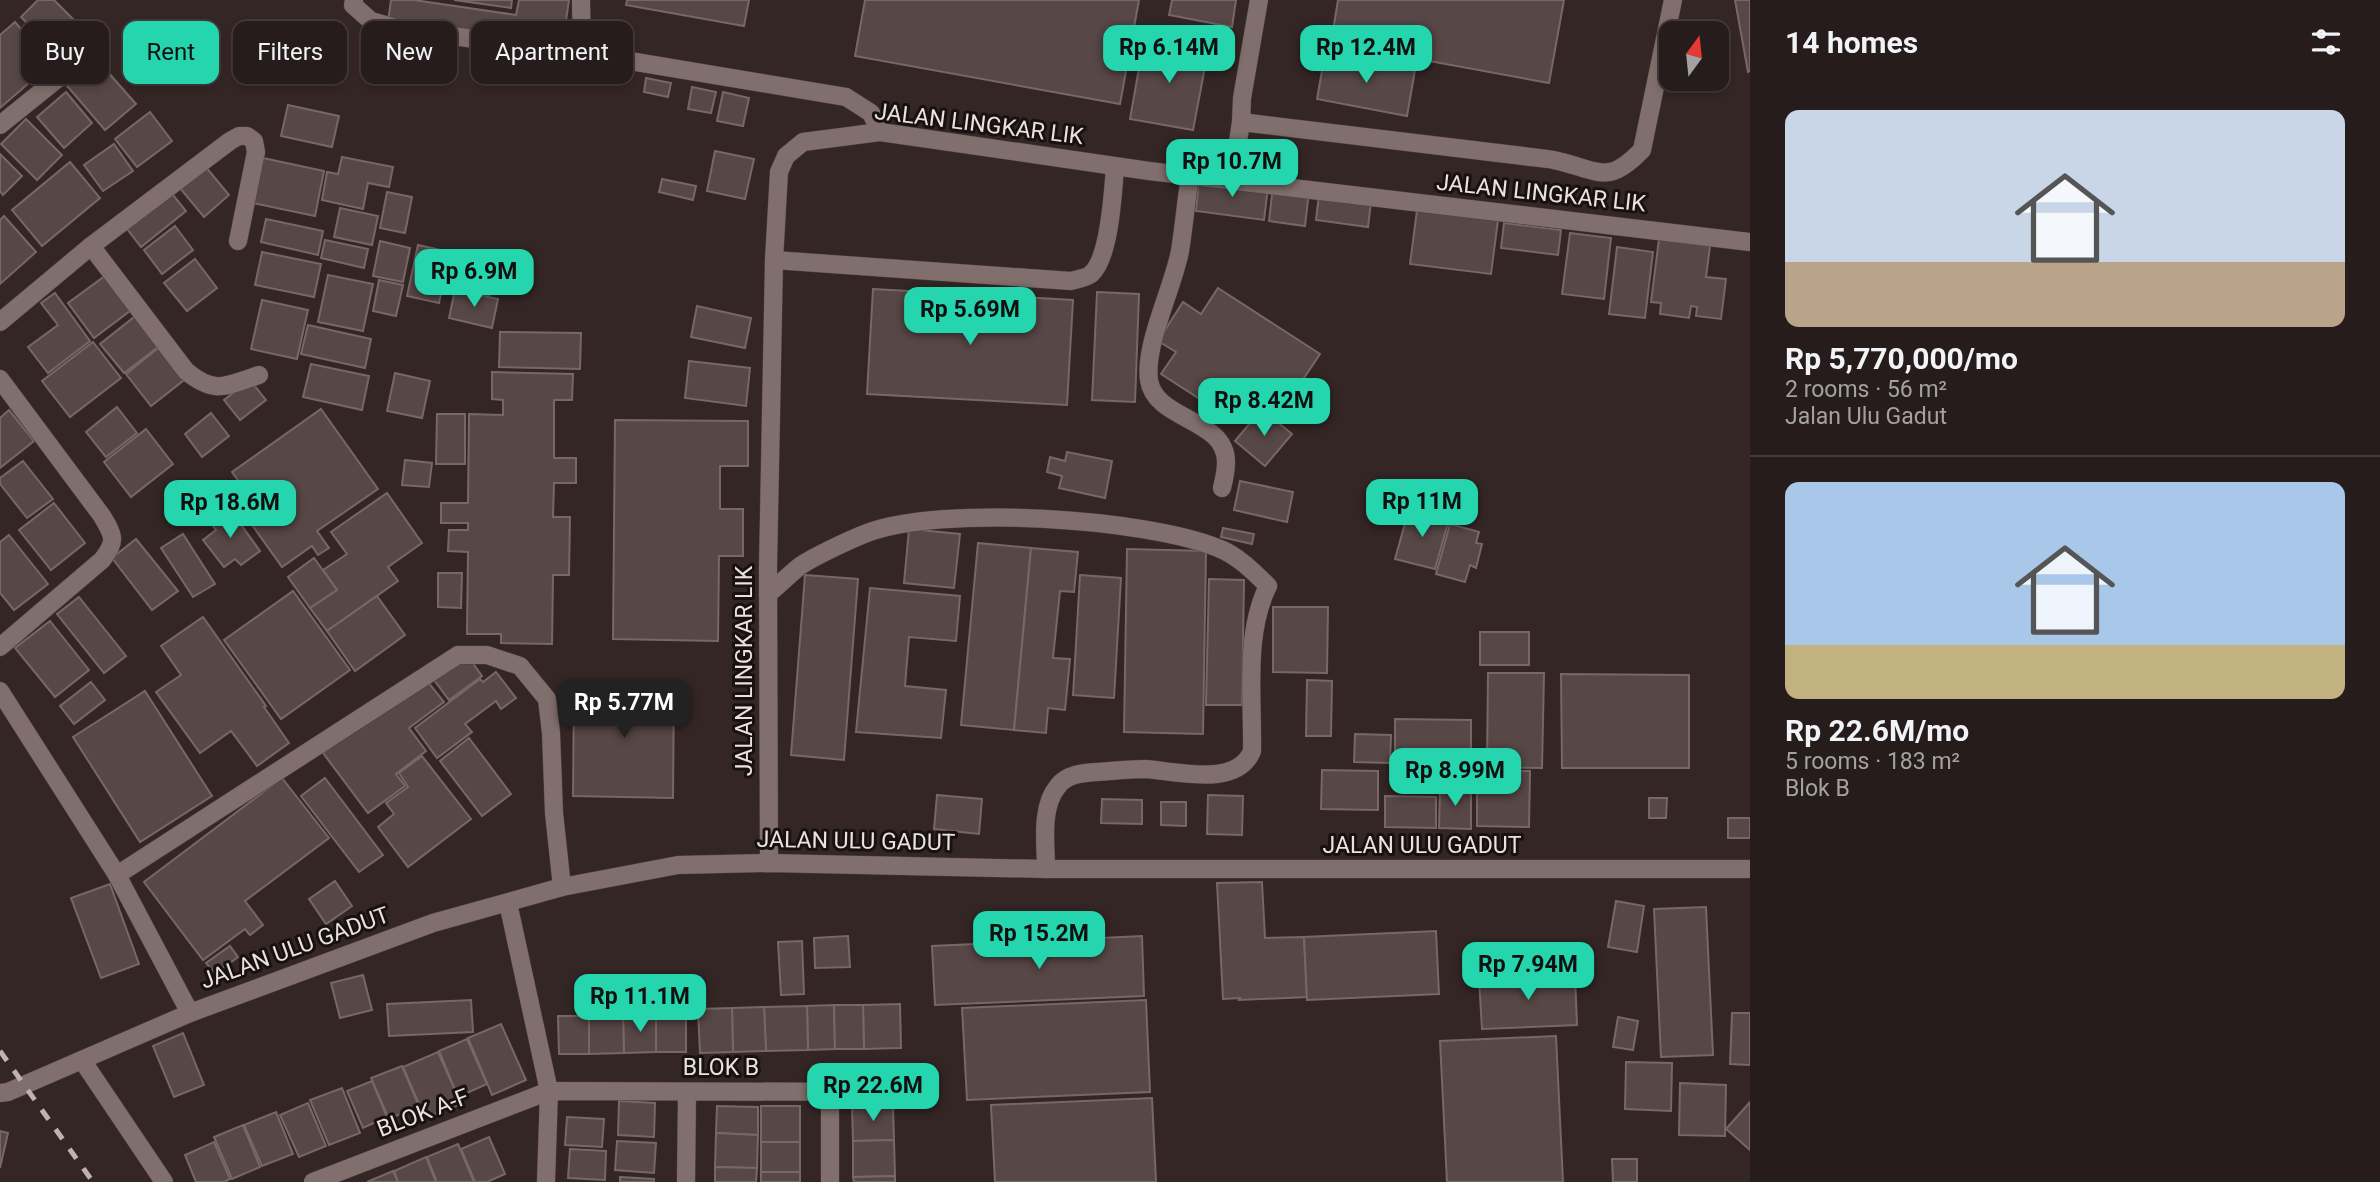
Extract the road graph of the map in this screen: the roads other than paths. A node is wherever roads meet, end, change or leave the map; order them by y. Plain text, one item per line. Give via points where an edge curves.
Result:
1 (582, 0) edge
2 (1259, 0) edge
3 (1673, 0) edge
4 (352, 2) edge
5 (582, 21) edge
6 (471, 38) edge
7 (633, 62) edge
8 (51, 84) edge
9 (1241, 122) junction
10 (0, 125) edge
11 (880, 132) junction
12 (1115, 167) junction
13 (1190, 176) junction
14 (1232, 181) junction
15 (239, 241) dead end
16 (1750, 242) edge
17 (91, 246) junction
18 (774, 260) junction
19 (0, 322) edge
20 (260, 375) dead end
21 (0, 379) edge
22 (1223, 488) dead end
23 (768, 594) junction
24 (0, 647) edge
25 (0, 691) edge
26 (769, 863) junction
27 (1046, 869) junction
28 (1750, 869) edge
29 (117, 875) junction
30 (562, 887) junction
31 (508, 903) junction
32 (190, 1013) junction
33 (82, 1060) junction
34 (549, 1091) junction
35 (687, 1092) junction
36 (830, 1092) junction
37 (892, 1092) dead end
38 (0, 1093) edge
39 (164, 1182) edge
40 (313, 1182) edge
41 (546, 1182) edge
42 (686, 1182) edge
43 (830, 1182) edge

1 - 5 street
2 - 9 street
3 - 9 street via 1642,150 1625,167 1605,173 1523,156
4 - 6 street via 371,21
7 - 11 street via 846,97 871,113
8 - 10 street
9 - 14 street
11 - 12 street, JALAN LINGKAR LIK
11 - 18 street, JALAN LINGKAR LIK via 803,142 786,156 779,172
12 - 13 street, JALAN LINGKAR LIK
12 - 18 street via 1102,257 1091,274 1071,281
13 - 14 street, JALAN LINGKAR LIK
13 - 22 street via 1180,251 1152,349 1149,381 1156,397 1216,436 1226,461
14 - 16 street, JALAN LINGKAR LIK
15 - 17 street via 256,152 247,135 230,141
17 - 19 street
17 - 20 street via 186,371 201,384 219,387
18 - 23 street, JALAN LINGKAR LIK
21 - 24 street via 113,534 112,547 102,559
23 - 26 street, JALAN LINGKAR LIK
23 - 27 street via 802,565 867,533 953,519 1114,525 1187,537 1221,549 1251,569 1268,586 1259,604 1253,646 1248,763 1210,775 1143,769 1077,773 1058,785 1048,807
25 - 29 street
26 - 27 street, JALAN ULU GADUT
26 - 30 street, JALAN ULU GADUT via 678,865
27 - 28 street, JALAN ULU GADUT
29 - 30 street via 458,655 487,655 520,666 547,699
29 - 32 street
30 - 31 street, JALAN ULU GADUT
31 - 32 street, JALAN ULU GADUT via 433,923
31 - 34 street
32 - 33 street, JALAN ULU GADUT
33 - 38 street, JALAN ULU GADUT
33 - 39 street
34 - 35 street, BLOK B
34 - 40 street, BLOK A-F
34 - 41 street
35 - 36 street, BLOK B
35 - 42 street
36 - 37 street, BLOK B
36 - 43 street

